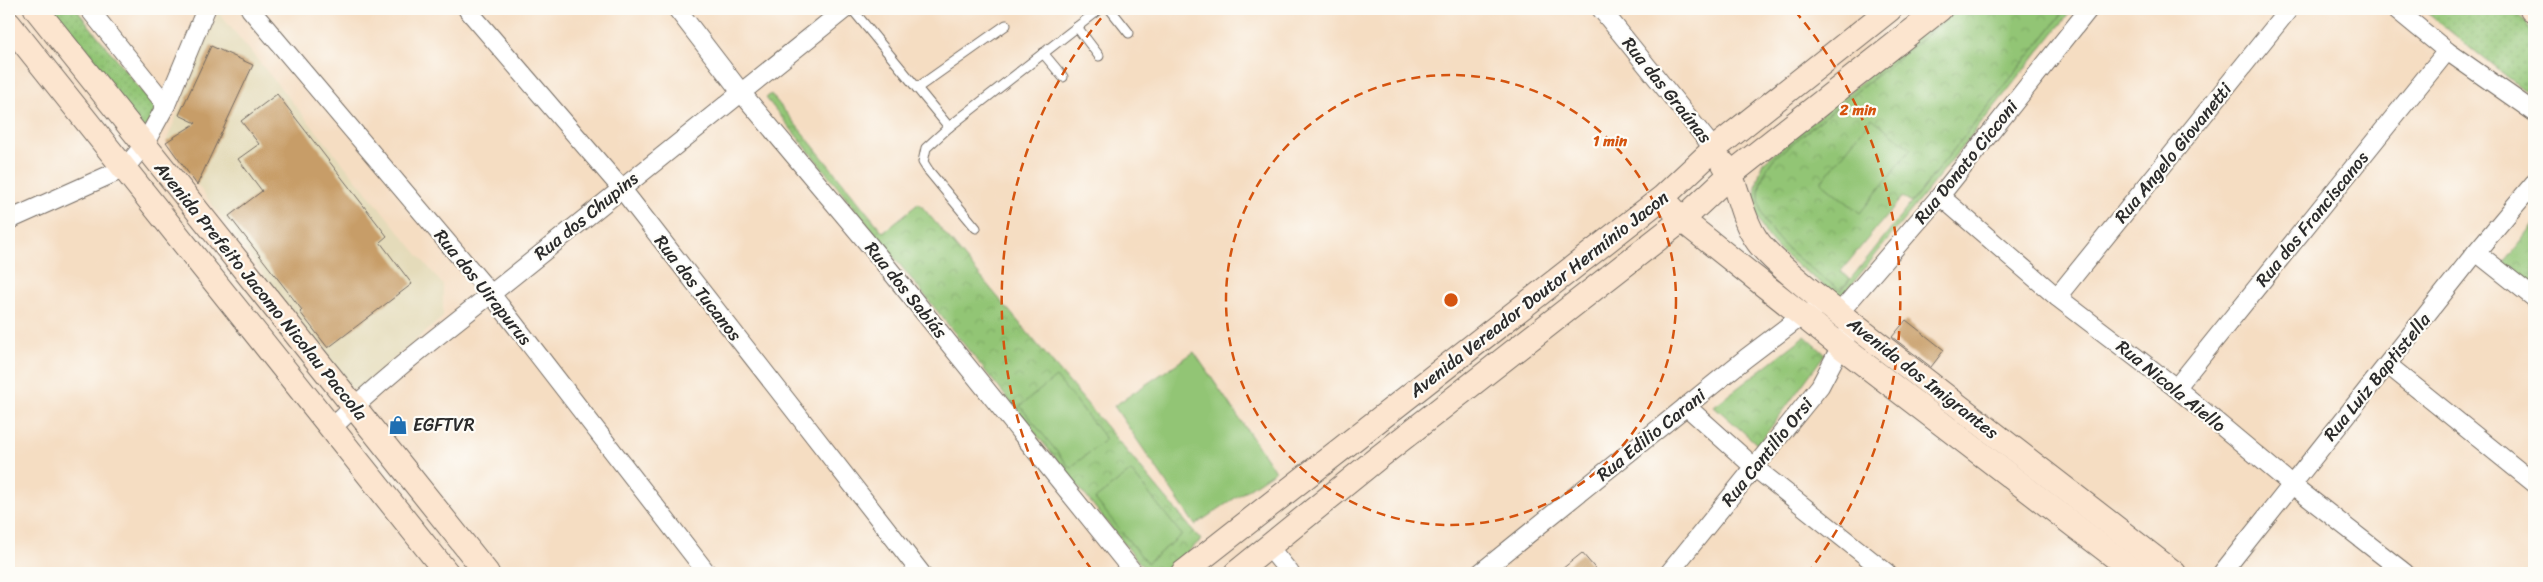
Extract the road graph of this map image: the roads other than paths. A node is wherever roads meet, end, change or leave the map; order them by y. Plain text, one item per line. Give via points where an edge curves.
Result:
1 (36, 9) edge
2 (89, 9) edge
3 (206, 9) edge
4 (250, 9) edge
5 (467, 9) edge
6 (677, 9) edge
7 (845, 9) edge
8 (852, 9) edge
9 (1100, 9) edge
10 (1110, 9) edge
11 (1601, 9) edge
12 (1890, 9) edge
13 (1940, 9) edge
14 (2089, 9) edge
15 (2289, 9) edge
16 (2396, 9) edge
17 (9, 24) edge
18 (1006, 25) dead end
19 (1077, 27) junction
20 (1129, 33) dead end
21 (2447, 51) junction
22 (1043, 53) junction
23 (1099, 56) dead end
24 (1063, 77) dead end
25 (917, 88) junction
26 (740, 91) junction
27 (166, 105) junction
28 (2534, 112) edge
29 (949, 127) junction
30 (144, 146) junction
31 (1714, 149) junction
32 (125, 168) junction
33 (1731, 174) junction
34 (2534, 183) edge
35 (621, 188) junction
36 (1940, 196) junction
37 (1663, 197) junction
38 (9, 220) edge
39 (1682, 220) junction
40 (976, 228) dead end
41 (2476, 252) junction
42 (491, 294) junction
43 (2057, 297) junction
44 (2534, 298) edge
45 (1840, 314) junction
46 (1804, 315) junction
47 (1842, 347) junction
48 (2388, 365) junction
49 (2176, 388) junction
50 (1686, 406) junction
51 (354, 407) junction
52 (332, 429) junction
53 (1754, 467) junction
54 (2534, 483) edge
55 (2291, 484) junction
56 (1269, 547) junction
57 (446, 573) edge
58 (487, 573) edge
59 (707, 573) edge
60 (921, 573) edge
61 (1134, 573) edge
62 (1183, 573) edge
63 (1236, 573) edge
64 (1290, 573) edge
65 (1480, 573) edge
66 (1669, 573) edge
67 (1887, 573) edge
68 (2136, 573) edge
69 (2174, 573) edge
70 (2222, 573) edge
71 (2405, 573) edge

1 - 30 street, Avenida Prefeito Jacomo Nicolau Paccola
2 - 27 street
3 - 27 street
4 - 42 street, Rua dos Uirapurus
5 - 35 street, Rua dos Tucanos
6 - 26 street, Rua dos Sabiás
7 - 26 street, Rua dos Chupins
8 - 25 lane
9 - 19 lane
10 - 20 lane
11 - 31 street, Rua das Graúnas
12 - 31 street, Avenida Vereador Doutor Hermínio Jacon
13 - 33 street, Avenida Vereador Doutor Hermínio Jacon
14 - 36 street, Rua Donato Cicconi
15 - 43 street, Rua Angelo Giovanetti
16 - 21 street
17 - 32 street, Avenida Prefeito Jacomo Nicolau Paccola
18 - 25 lane
19 - 22 lane
19 - 23 lane
21 - 28 street
21 - 49 street, Rua dos Franciscanos
22 - 24 lane
22 - 29 lane
25 - 29 lane
26 - 35 street, Rua dos Chupins
26 - 61 street, Rua dos Sabiás via 880,258
27 - 30 street
29 - 40 lane via 926,148 923,162
30 - 32 street
30 - 51 street, Avenida Prefeito Jacomo Nicolau Paccola
31 - 33 street, Avenida dos Imigrantes
31 - 37 street, Avenida Vereador Doutor Hermínio Jacon
32 - 38 street
32 - 52 street, Avenida Prefeito Jacomo Nicolau Paccola
33 - 39 street, Avenida Vereador Doutor Hermínio Jacon
33 - 45 street, Avenida dos Imigrantes via 1742,211 1756,240
34 - 41 street, Rua Luiz Baptistella
35 - 42 street, Rua dos Chupins
35 - 60 street, Rua dos Tucanos
36 - 43 street, Rua Nicola Aiello
36 - 45 street, Rua Donato Cicconi
37 - 39 street, Avenida dos Imigrantes
37 - 62 street, Avenida Vereador Doutor Hermínio Jacon
39 - 46 street, Avenida dos Imigrantes
39 - 56 street, Avenida Vereador Doutor Hermínio Jacon via 1379,456
41 - 44 street
41 - 48 street, Rua Luiz Baptistella
42 - 51 street, Rua dos Chupins
42 - 59 street, Rua dos Uirapurus
43 - 49 street, Rua Nicola Aiello
45 - 46 street, Rua Edilio Carani
45 - 47 street, Rua Cantilio Orsi
45 - 69 street, Avenida dos Imigrantes
46 - 47 street, Avenida dos Imigrantes
46 - 50 street, Rua Edilio Carani
47 - 53 street, Rua Cantilio Orsi via 1820,386
47 - 68 street, Avenida dos Imigrantes
48 - 54 street
48 - 55 street, Rua Luiz Baptistella
49 - 55 street, Rua Nicola Aiello
50 - 53 street
50 - 65 street, Rua Edilio Carani
51 - 52 street, Rua dos Chupins
51 - 58 street, Avenida Prefeito Jacomo Nicolau Paccola
52 - 57 street, Avenida Prefeito Jacomo Nicolau Paccola
53 - 66 street, Rua Cantilio Orsi
53 - 67 street
55 - 70 street, Rua Luiz Baptistella
55 - 71 street, Rua Nicola Aiello
56 - 63 street, Avenida Vereador Doutor Hermínio Jacon
56 - 64 street

